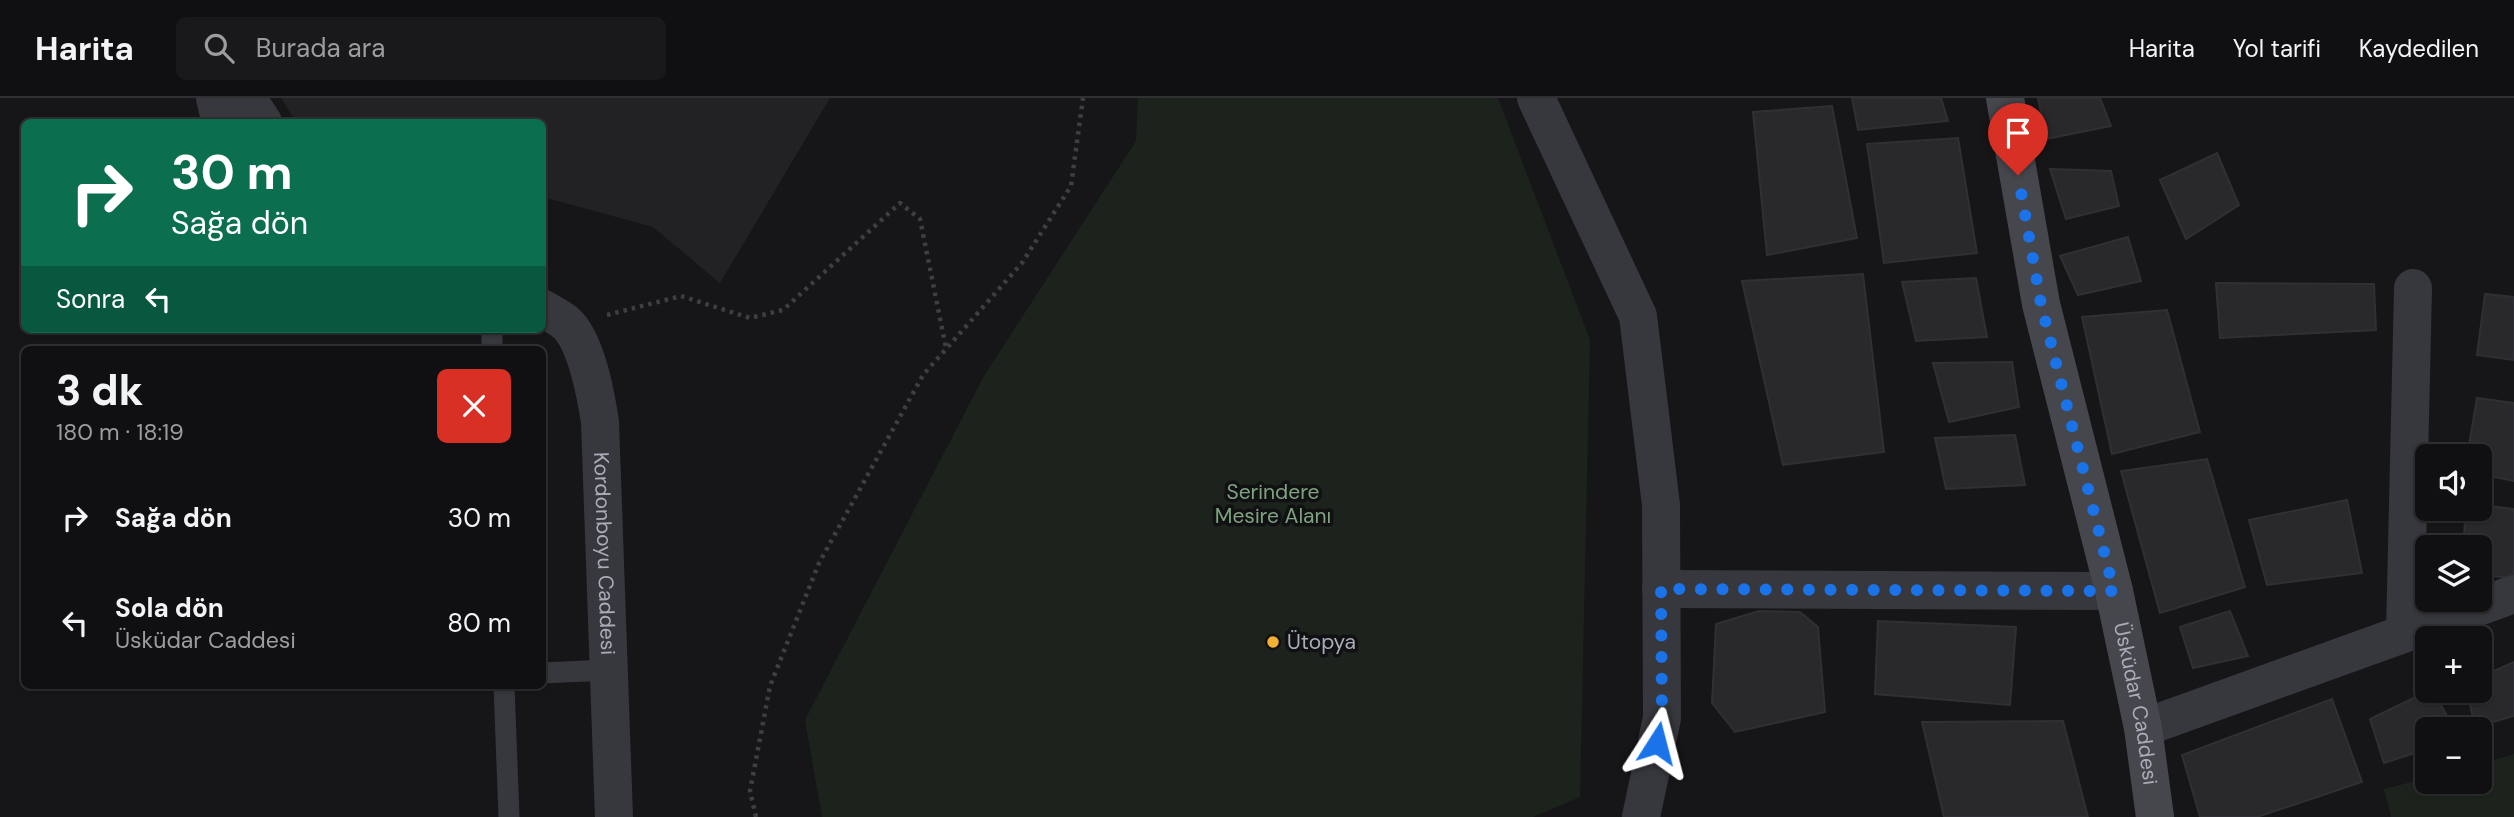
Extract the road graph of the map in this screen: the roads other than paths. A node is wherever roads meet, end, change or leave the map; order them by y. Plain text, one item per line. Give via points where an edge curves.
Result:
1 (215, 98) edge
2 (247, 98) edge
3 (1536, 98) edge
4 (2005, 98) edge
5 (220, 119) edge
6 (261, 119) edge
7 (2413, 288) dead end
8 (555, 316) edge
9 (1661, 589) junction
10 (2114, 591) junction
11 (2514, 594) edge
12 (2405, 633) junction
13 (608, 670) junction
14 (546, 673) edge
15 (504, 689) edge
16 (2143, 728) junction
17 (509, 817) edge
18 (614, 817) edge
19 (1641, 817) edge
20 (2155, 817) edge

1 - 5 street
2 - 6 street
3 - 9 street via 1638,316 1661,505
4 - 10 main road, Üsküdar Caddesi via 2041,304
7 - 12 street
8 - 13 street, Kordonboyu Caddesi via 583,353 600,422
9 - 10 street
9 - 19 street via 1662,718
10 - 16 main road, Üsküdar Caddesi
11 - 12 street
12 - 16 street
13 - 14 lane
13 - 18 street, Kordonboyu Caddesi
15 - 17 lane
16 - 20 main road, Üsküdar Caddesi

